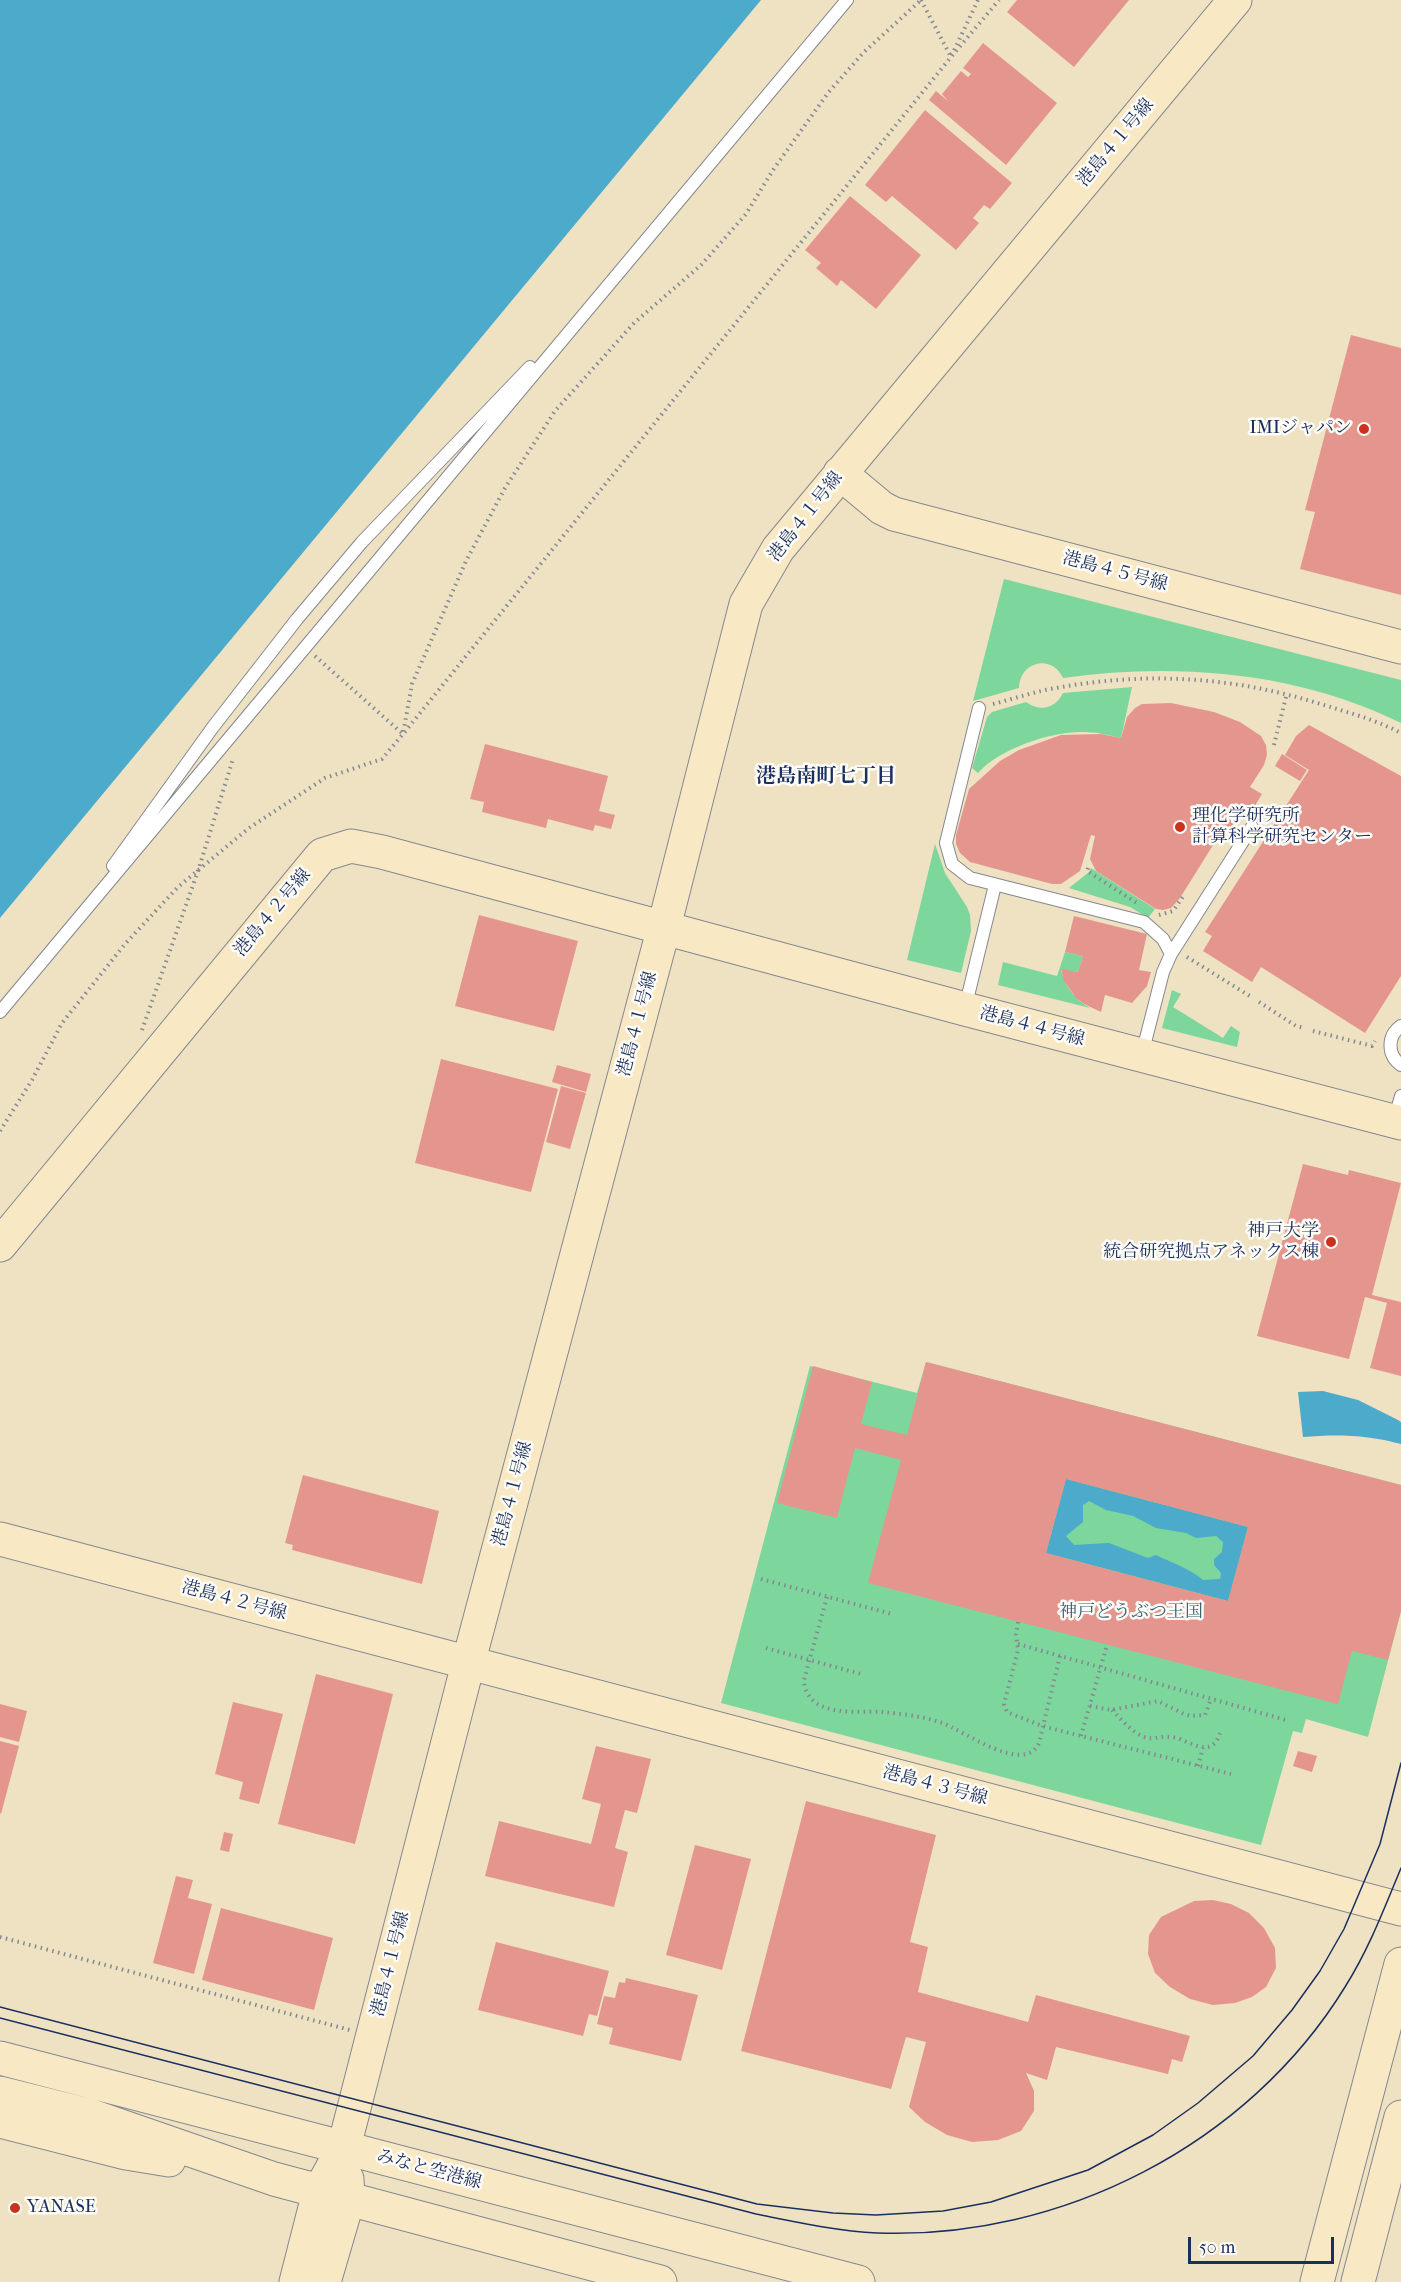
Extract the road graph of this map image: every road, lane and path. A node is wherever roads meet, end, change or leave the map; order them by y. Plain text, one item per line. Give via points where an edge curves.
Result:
1 (847, 0) edge
2 (921, 0) edge
3 (978, 0) edge
4 (999, 0) edge
5 (1235, 0) edge
6 (951, 57) junction
7 (618, 274) junction
8 (840, 473) junction
9 (1401, 646) edge
10 (305, 647) junction
11 (1287, 693) junction
12 (979, 708) joint
13 (246, 718) junction
14 (1401, 733) edge
15 (403, 734) junction
16 (1274, 744) dead end
17 (1252, 827) dead end
18 (1088, 868) dead end
19 (198, 871) junction
20 (995, 885) junction
21 (1184, 895) dead end
22 (1145, 908) dead end
23 (1155, 914) dead end
24 (80, 916) junction
25 (664, 927) junction
26 (1175, 949) junction
27 (1253, 998) dead end
28 (1259, 1002) dead end
29 (964, 1009) junction
30 (0, 1012) edge
31 (1401, 1026) edge
32 (1304, 1028) dead end
33 (1313, 1031) dead end
34 (140, 1037) dead end
35 (1372, 1046) dead end
36 (1142, 1055) junction
37 (1401, 1065) edge
38 (1399, 1113) edge
39 (0, 1131) edge
40 (0, 1245) edge
41 (0, 1539) edge
42 (761, 1579) dead end
43 (827, 1597) junction
44 (892, 1614) dead end
45 (1018, 1622) dead end
46 (1018, 1644) junction
47 (1107, 1645) dead end
48 (766, 1648) dead end
49 (1060, 1656) junction
50 (809, 1661) junction
51 (468, 1664) junction
52 (1101, 1668) junction
53 (861, 1674) dead end
54 (1211, 1699) junction
55 (1090, 1707) junction
56 (1111, 1710) junction
57 (1286, 1720) dead end
58 (1042, 1726) junction
59 (1221, 1729) dead end
60 (1081, 1736) junction
61 (1203, 1748) junction
62 (1198, 1766) junction
63 (1231, 1774) dead end
64 (1401, 1909) edge
65 (0, 1936) edge
66 (1401, 1964) edge
67 (353, 2030) dead end
68 (0, 2058) edge
69 (0, 2093) edge
70 (1401, 2117) edge
71 (0, 2121) edge
72 (344, 2147) junction
73 (274, 2179) junction
74 (334, 2196) junction
75 (296, 2282) edge
76 (324, 2282) edge
77 (660, 2282) edge
78 (858, 2282) edge
79 (1317, 2282) edge
80 (1358, 2282) edge

1 - 7 lane
2 - 6 path
2 - 15 path via 863,53 828,93 746,214 701,265 634,323 555,411 505,488 466,561 412,684
3 - 6 path
4 - 6 path
5 - 8 street, 港島４１号線
6 - 15 path
7 - 10 lane
7 - 24 lane via 362,542 297,619 200,745
8 - 9 street, 港島４５号線 via 894,514
8 - 25 street, 港島４１号線 via 778,549 746,604
10 - 13 lane
10 - 15 path
11 - 12 path via 1210,680 1131,679 1050,689
11 - 14 path via 1359,715
11 - 16 path
12 - 20 lane via 946,850 963,875
13 - 19 path
13 - 24 lane
15 - 19 path via 382,759 325,778 249,828
17 - 26 lane
18 - 22 path via 1087,871
19 - 34 path
19 - 39 path via 124,944 62,1023
20 - 26 lane via 1144,922
20 - 29 lane
21 - 23 path via 1170,913
24 - 30 lane
25 - 29 street, 港島４４号線
25 - 40 street, 港島４２号線 via 382,852 351,846 322,855
25 - 51 street, 港島４１号線
26 - 27 path
26 - 36 lane via 1163,972
28 - 32 path
29 - 36 street, 港島４４号線
31 - 37 lane via 1390,1042 1392,1056
33 - 35 path
36 - 38 street, 港島４４号線
41 - 51 street, 港島４２号線
42 - 43 path
43 - 44 path
43 - 50 path
45 - 46 path
46 - 49 path
46 - 58 path via 1004,1707 1006,1712
47 - 52 path
48 - 50 path
49 - 52 path
49 - 58 path
50 - 53 path
50 - 58 path via 804,1689 822,1707 931,1720 1002,1752 1031,1753 1039,1743
51 - 64 street, 港島４３号線
51 - 72 street, 港島４１号線
52 - 54 path
52 - 55 path
54 - 56 path via 1205,1714 1197,1716 1158,1701
54 - 57 path
55 - 56 path
55 - 60 path
56 - 61 path via 1142,1737 1173,1737
58 - 60 path
59 - 61 path via 1216,1741
60 - 62 path
61 - 62 path
62 - 63 path
65 - 67 path
66 - 79 street
68 - 72 street, みなと空港線
69 - 73 street via 92,2116
70 - 80 street
71 - 73 street via 126,2153
72 - 74 street, 港島４１号線
72 - 78 street, みなと空港線
73 - 74 street
74 - 75 street
74 - 76 street
74 - 77 street

